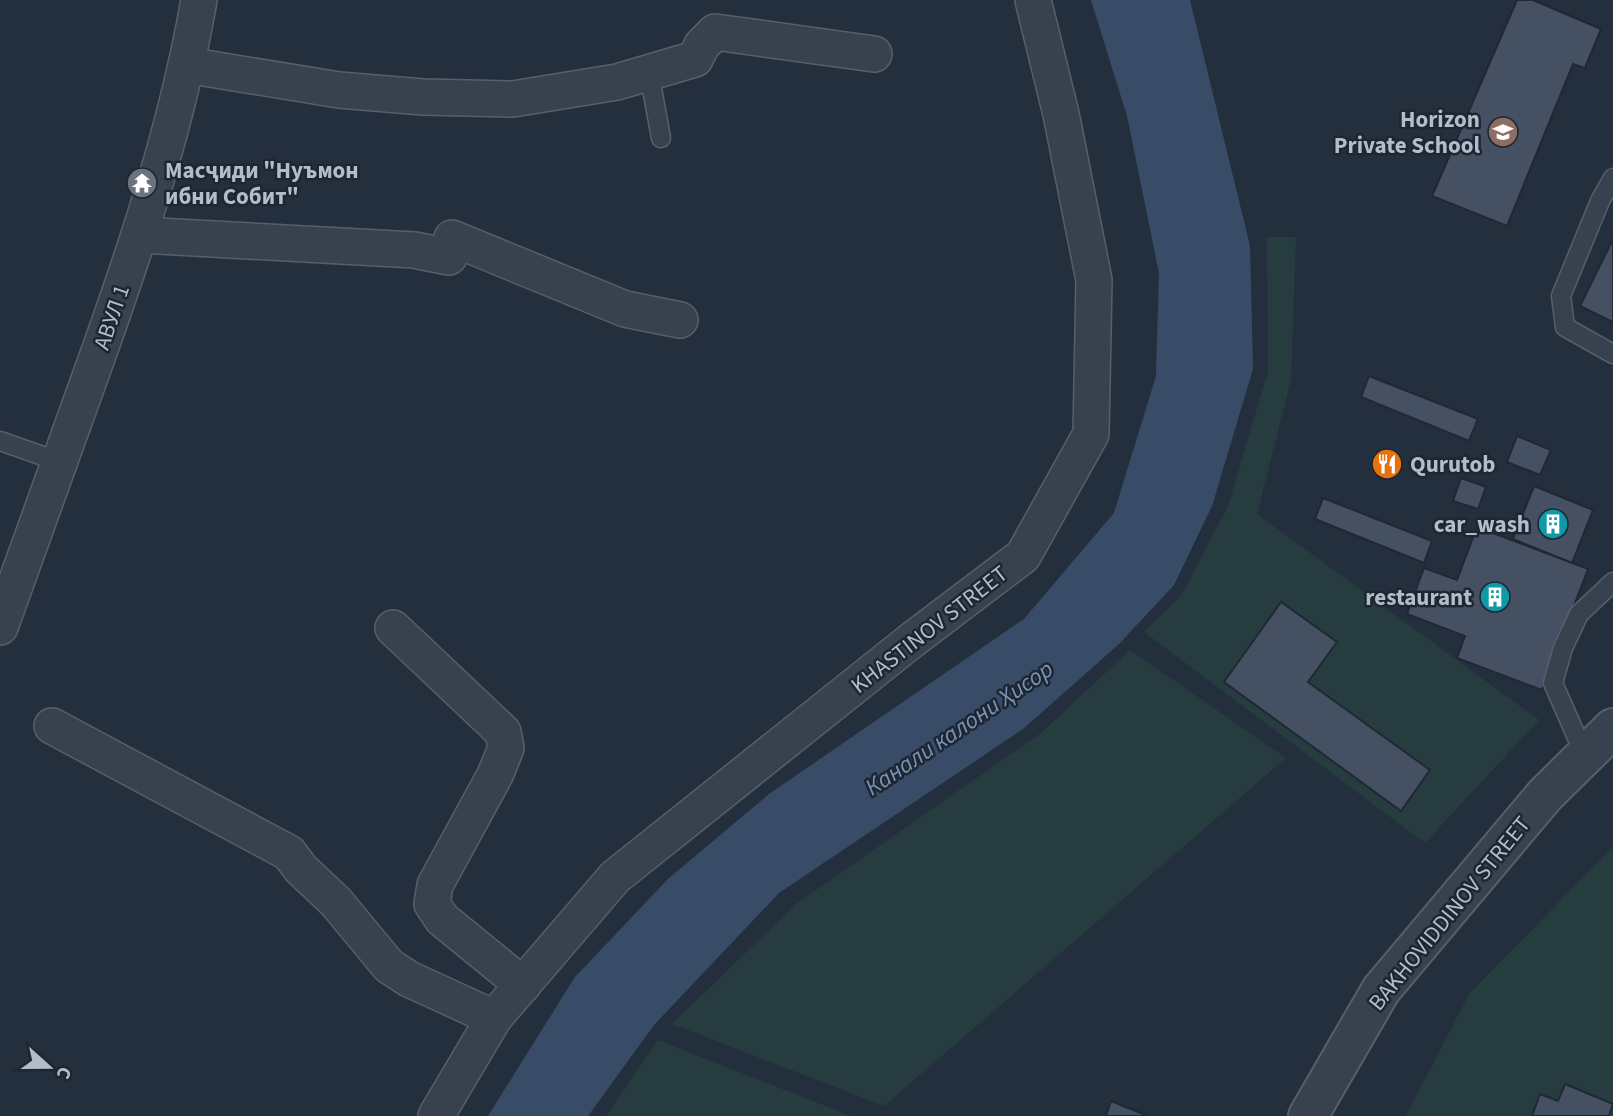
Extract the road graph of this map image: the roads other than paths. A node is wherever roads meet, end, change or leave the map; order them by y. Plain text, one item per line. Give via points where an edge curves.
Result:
1 (199, 0) edge
2 (1033, 0) edge
3 (874, 54) dead end
4 (186, 65) junction
5 (649, 72) junction
6 (661, 138) dead end
7 (1613, 178) edge
8 (140, 235) junction
9 (680, 320) dead end
10 (1613, 354) edge
11 (0, 441) edge
12 (60, 462) junction
13 (1613, 582) edge
14 (0, 627) edge
15 (393, 628) dead end
16 (52, 726) dead end
17 (1613, 728) edge
18 (1585, 756) junction
19 (523, 985) junction
20 (494, 1018) junction
21 (436, 1116) edge
22 (1308, 1116) edge

1 - 4 street, АВУЛ 1
2 - 19 street, KHASTINOV STREET via 1094,280 1091,434 1023,556 615,877
3 - 5 street via 715,32 695,59
4 - 5 street via 338,90 500,99 617,82
4 - 8 street, АВУЛ 1
5 - 6 lane
7 - 10 lane via 1561,296 1565,327
8 - 9 street via 414,250 449,257 453,238 625,309
8 - 12 street, АВУЛ 1
11 - 12 lane
12 - 14 street, АВУЛ 1
13 - 18 lane via 1579,614 1553,683
15 - 19 street via 503,732 506,748 435,884 432,904 442,919
16 - 20 street via 289,853 389,965
17 - 18 street, BAKHOVIDDINOV STREET
18 - 22 street, BAKHOVIDDINOV STREET via 1545,795 1381,990
19 - 20 street, KHASTINOV STREET
20 - 21 street, KHASTINOV STREET

